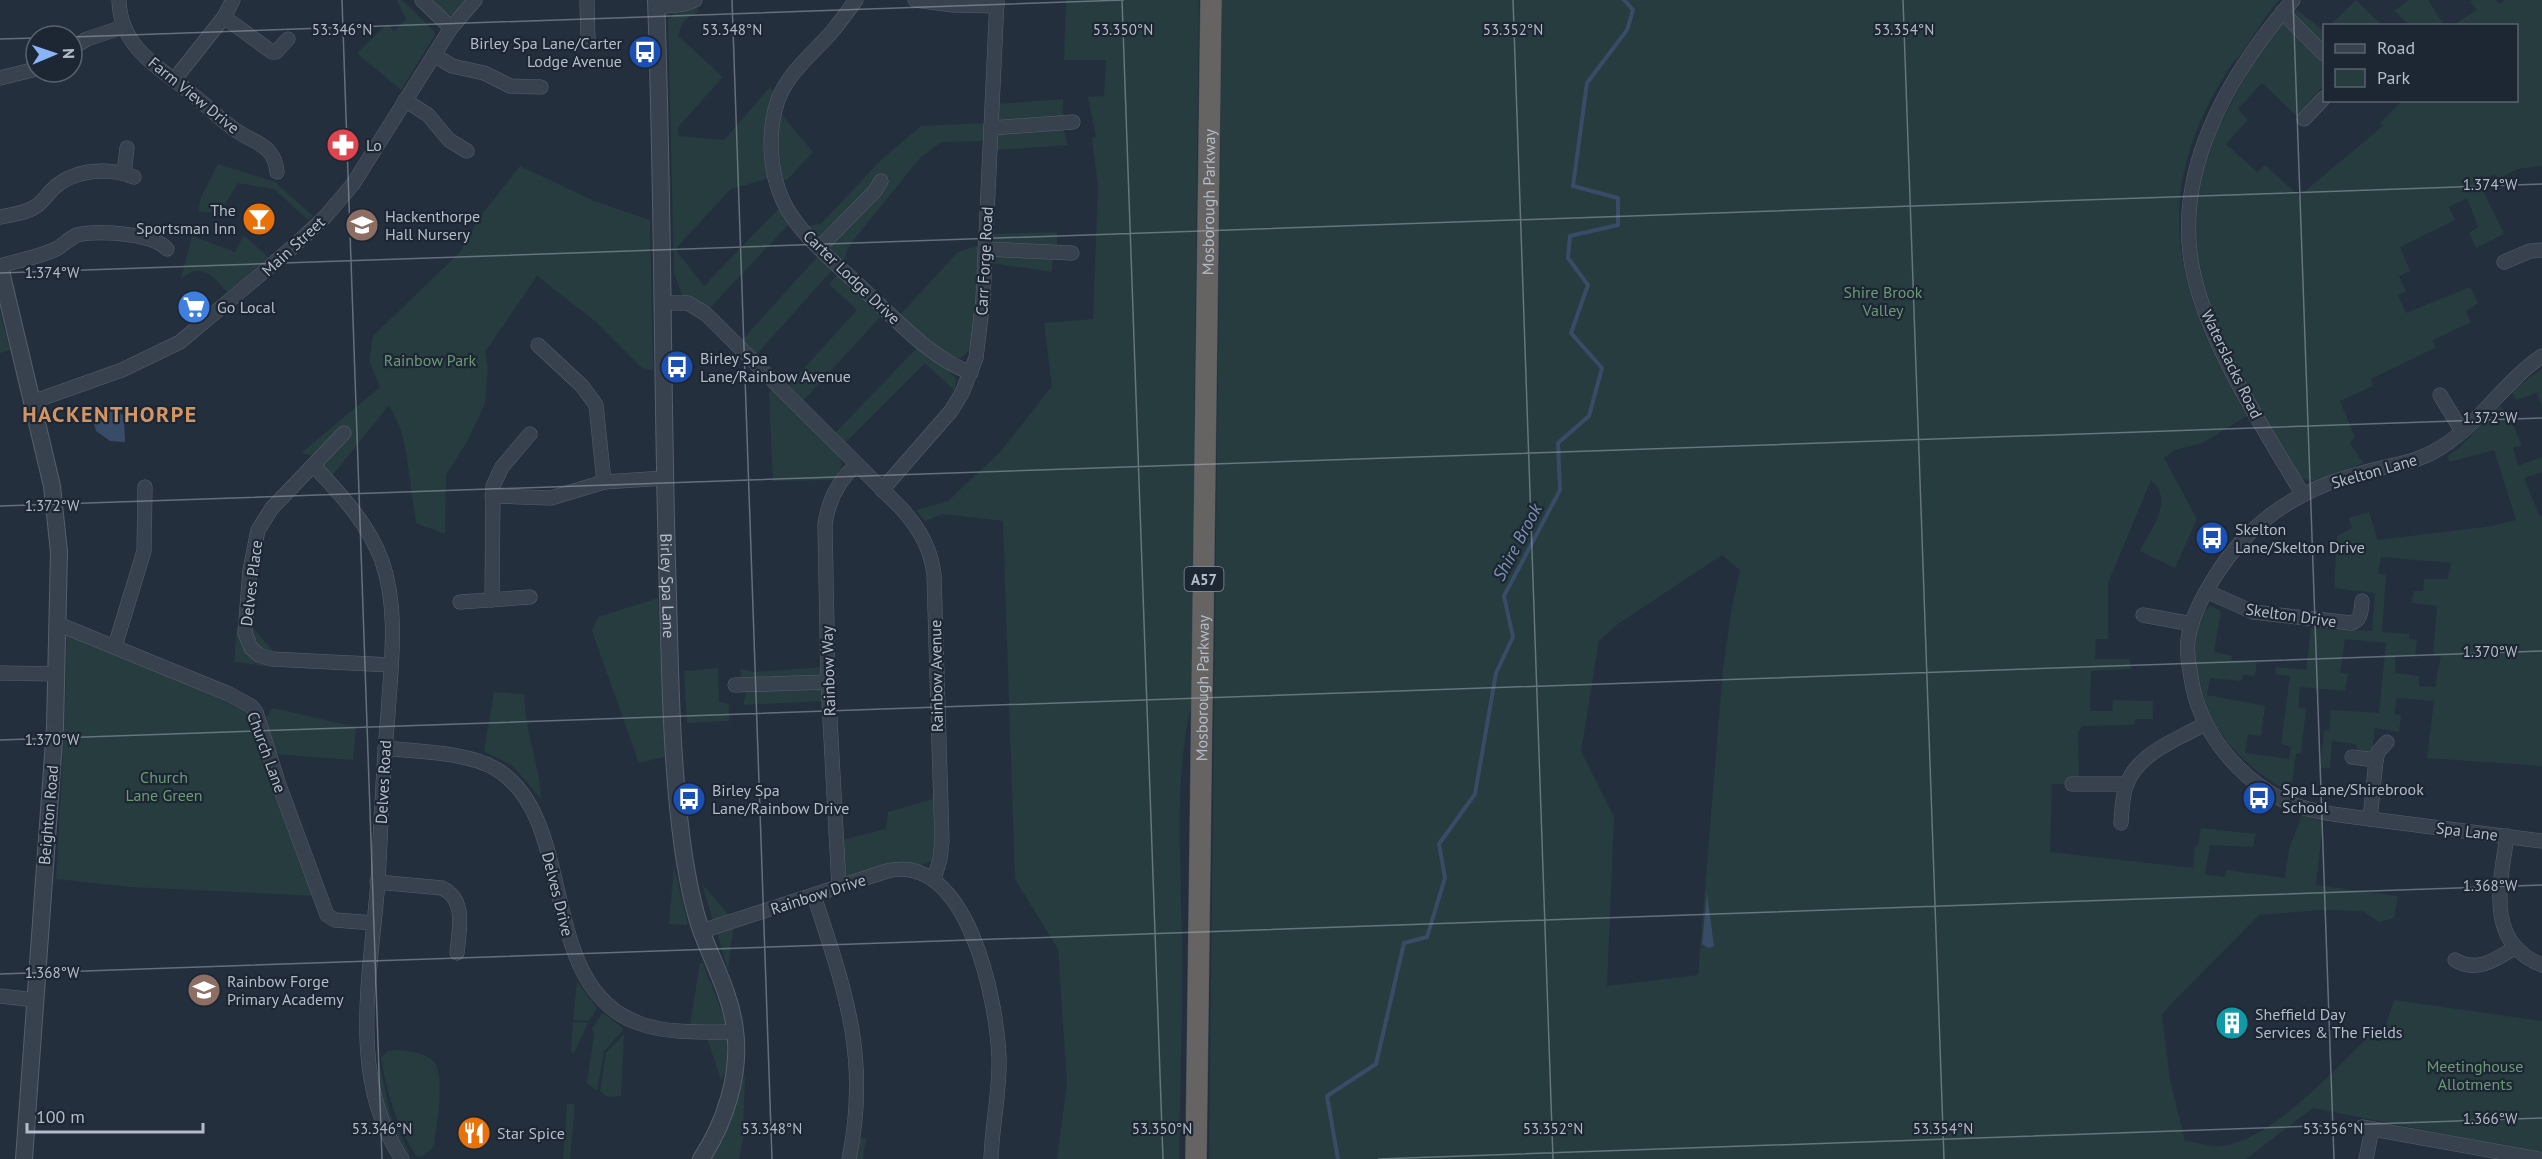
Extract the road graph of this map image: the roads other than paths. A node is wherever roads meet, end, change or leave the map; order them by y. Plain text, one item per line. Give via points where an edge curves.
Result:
1 (119, 0) edge
2 (233, 0) edge
3 (422, 0) edge
4 (475, 0) edge
5 (586, 0) edge
6 (695, 0) edge
7 (856, 0) edge
8 (915, 0) edge
9 (1211, 0) edge
10 (2293, 0) edge
11 (657, 3) edge
12 (997, 3) edge
13 (2282, 12) junction
14 (224, 17) junction
15 (123, 27) junction
16 (451, 28) junction
17 (288, 39) dead end
18 (84, 41) edge
19 (588, 42) dead end
20 (2323, 52) edge
21 (434, 55) junction
22 (24, 72) edge
23 (0, 78) edge
24 (174, 80) junction
25 (541, 87) dead end
26 (405, 100) junction
27 (2323, 100) edge
28 (2304, 119) dead end
29 (1073, 122) dead end
30 (991, 128) junction
31 (127, 148) dead end
32 (467, 151) dead end
33 (277, 172) dead end
34 (881, 181) dead end
35 (0, 217) edge
36 (819, 248) junction
37 (167, 249) dead end
38 (985, 249) junction
39 (2542, 250) edge
40 (1072, 253) dead end
41 (2504, 262) dead end
42 (0, 266) edge
43 (2, 284) edge
44 (662, 303) junction
45 (538, 345) dead end
46 (2542, 356) edge
47 (971, 373) junction
48 (2440, 395) dead end
49 (32, 402) junction
50 (2462, 431) junction
51 (344, 433) dead end
52 (530, 434) dead end
53 (856, 465) junction
54 (314, 466) junction
55 (665, 478) junction
56 (604, 482) junction
57 (145, 487) dead end
58 (882, 490) junction
59 (2303, 495) junction
60 (492, 496) junction
61 (2208, 592) junction
62 (530, 597) dead end
63 (492, 600) junction
64 (2362, 601) dead end
65 (460, 602) dead end
66 (2143, 615) dead end
67 (58, 624) junction
68 (2192, 624) junction
69 (115, 646) junction
70 (391, 665) junction
71 (0, 673) edge
72 (56, 675) junction
73 (828, 682) junction
74 (735, 685) dead end
75 (2205, 724) junction
76 (2387, 742) dead end
77 (385, 748) junction
78 (2352, 757) dead end
79 (2376, 760) junction
80 (2072, 784) dead end
81 (2127, 784) junction
82 (2370, 819) junction
83 (2121, 823) dead end
84 (2507, 836) junction
85 (2542, 841) edge
86 (934, 879) junction
87 (377, 882) junction
88 (839, 887) junction
89 (814, 896) junction
90 (374, 923) junction
91 (702, 931) junction
92 (2514, 948) junction
93 (457, 953) dead end
94 (2455, 960) dead end
95 (2542, 966) edge
96 (0, 996) edge
97 (35, 1000) junction
98 (736, 1032) junction
99 (24, 1159) edge
100 (402, 1159) edge
101 (701, 1159) edge
102 (849, 1159) edge
103 (991, 1159) edge
104 (1196, 1159) edge
105 (2366, 1159) edge
106 (2538, 1159) edge

1 - 15 street
2 - 14 street
3 - 16 street
4 - 16 street, Main Street
5 - 19 street
6 - 11 street
7 - 36 street, Carter Lodge Drive via 799,66 779,99 774,116 771,153 777,186 794,218
8 - 12 street via 953,5
9 - 104 highway, Mosborough Parkway / A57
10 - 13 street, Waterslacks Road
11 - 44 street, Birley Spa Lane
12 - 30 street, Carr Forge Road
13 - 20 street
13 - 59 street, Waterslacks Road via 2231,86 2203,143 2193,180 2189,243 2195,279 2213,333
14 - 17 street via 272,52
14 - 24 street
15 - 18 street
15 - 24 street, Farm View Drive via 152,64
16 - 21 street, Main Street
21 - 25 street via 452,66 484,73 510,86
21 - 26 street, Main Street
22 - 23 street
24 - 33 street, Farm View Drive via 237,132 261,144 276,160
26 - 32 street via 428,115 449,140
26 - 49 street, Main Street via 367,164 330,211 192,334 144,361
27 - 28 street
29 - 30 street
30 - 38 street, Carr Forge Road
31 - 35 street via 129,175 76,174 36,206
34 - 36 street
36 - 47 street, Carter Lodge Drive via 937,355
37 - 42 street via 147,238 84,234 49,251
38 - 40 street
38 - 47 street, Carr Forge Road via 979,340
39 - 41 street
42 - 43 street, Beighton Road
43 - 49 street, Beighton Road
44 - 53 street, Rainbow Avenue via 688,303 706,314
44 - 55 street, Birley Spa Lane
45 - 56 street via 582,386 596,405
46 - 50 street, Skelton Lane
47 - 58 street, Carr Forge Road via 951,411
48 - 50 street
49 - 67 street, Beighton Road via 57,522
50 - 59 street, Skelton Lane via 2421,458 2341,478
51 - 54 street
52 - 60 street via 502,467
53 - 58 street, Rainbow Avenue
53 - 73 street, Rainbow Way via 836,489 825,525
54 - 70 street, Delves Road via 347,500 381,559 392,602
54 - 70 street, Delves Place via 272,508 258,530 250,570 247,641 259,656
55 - 56 street
55 - 91 street, Birley Spa Lane via 680,819 688,876
56 - 60 street via 551,498
57 - 69 street via 144,551
58 - 86 street, Rainbow Avenue via 913,522 929,549 934,568 942,841
59 - 61 street, Skelton Lane via 2248,535
60 - 63 street
61 - 64 street, Skelton Drive via 2253,612 2351,623 2360,616
61 - 68 street, Skelton Lane
62 - 63 street
63 - 65 street
66 - 68 street
67 - 69 street, Church Lane
67 - 72 street, Beighton Road
68 - 75 street, Skelton Lane via 2189,666
69 - 90 street, Church Lane via 251,705 327,915 335,920
70 - 77 street, Delves Road
71 - 72 street
72 - 97 street, Beighton Road
73 - 74 street
73 - 88 street, Rainbow Way
75 - 81 street via 2160,747
75 - 82 street, Spa Lane via 2238,766 2282,799 2327,814
76 - 79 street
77 - 87 street, Delves Road
77 - 98 street, Delves Drive via 484,763 521,791 539,825 578,961 610,1006 624,1017 659,1028
78 - 79 street
79 - 82 street
80 - 81 street
81 - 83 street via 2120,805
82 - 84 street, Spa Lane
84 - 85 street, Spa Lane
84 - 92 street via 2499,908
86 - 88 street, Rainbow Drive via 915,870 897,868
86 - 103 street via 951,897 968,928 995,1012 999,1079
87 - 90 street, Delves Road
87 - 93 street via 448,891 460,908
88 - 89 street, Rainbow Drive
89 - 91 street, Rainbow Drive
89 - 102 street via 855,1037 856,1094
90 - 100 street, Delves Road via 368,1010 371,1087 383,1124
91 - 98 street, Birley Spa Lane
92 - 94 street via 2482,965 2466,967
92 - 95 street
96 - 97 street
97 - 99 street, Beighton Road
98 - 101 street, Birley Spa Lane via 734,1077 728,1100
105 - 106 street via 2367,1128

